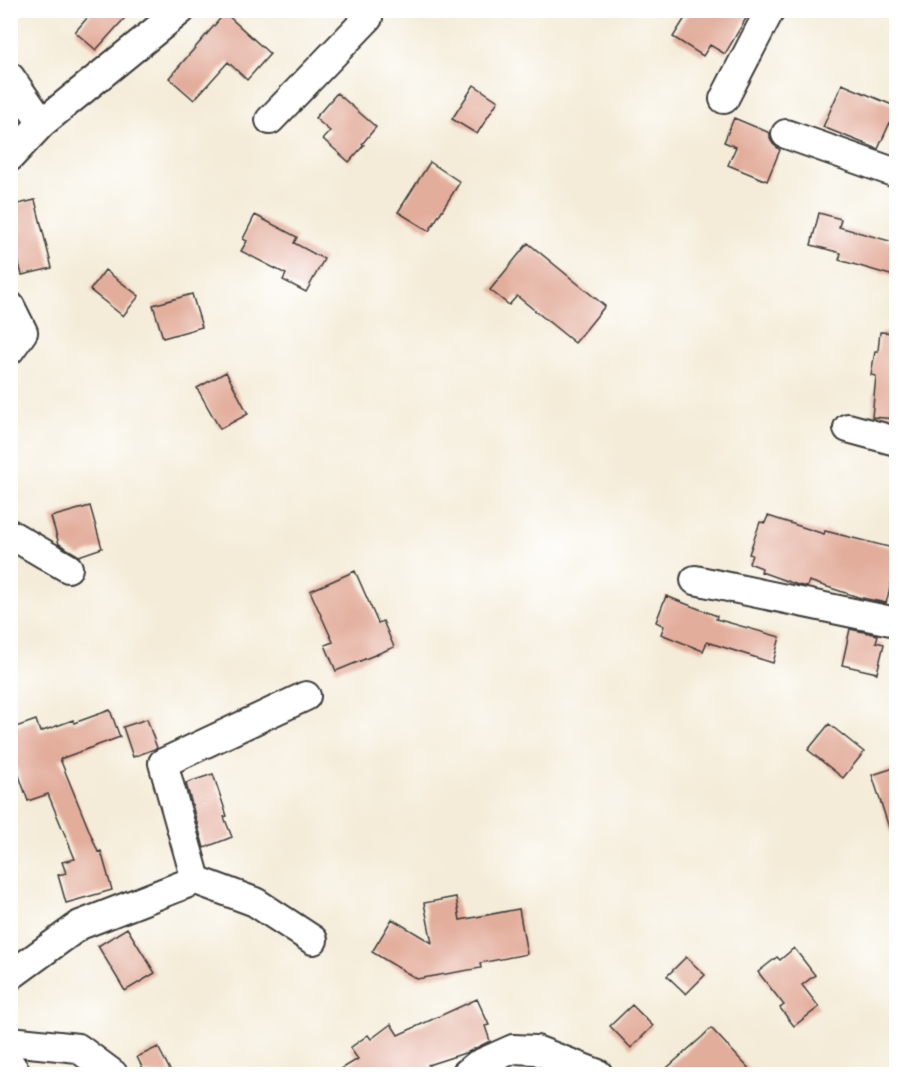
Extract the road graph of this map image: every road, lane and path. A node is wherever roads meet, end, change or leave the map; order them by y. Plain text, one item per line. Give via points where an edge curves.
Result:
1 (181, 10) edge
2 (364, 10) edge
3 (770, 10) edge
4 (10, 77) edge
5 (724, 99) dead end
6 (270, 120) dead end
7 (42, 123) junction
8 (786, 134) dead end
9 (10, 157) edge
10 (897, 173) edge
11 (10, 306) edge
12 (10, 350) edge
13 (848, 428) dead end
14 (897, 441) edge
15 (10, 534) edge
16 (69, 568) dead end
17 (695, 579) dead end
18 (897, 622) edge
19 (306, 696) dead end
20 (196, 880) junction
21 (313, 940) dead end
22 (10, 976) edge
23 (10, 1041) edge
24 (10, 1064) edge
25 (17, 1074) edge
26 (113, 1074) edge
27 (466, 1074) edge
28 (598, 1074) edge

1 - 7 street
2 - 6 street via 368,18
3 - 5 street
4 - 7 street
7 - 9 street
8 - 10 street
11 - 12 street via 23,332
13 - 14 street
15 - 16 street
17 - 18 street
19 - 20 street via 163,763
20 - 21 street via 255,902
20 - 22 street via 80,925
23 - 26 street via 78,1048
24 - 25 street
27 - 28 street via 513,1049 536,1050

